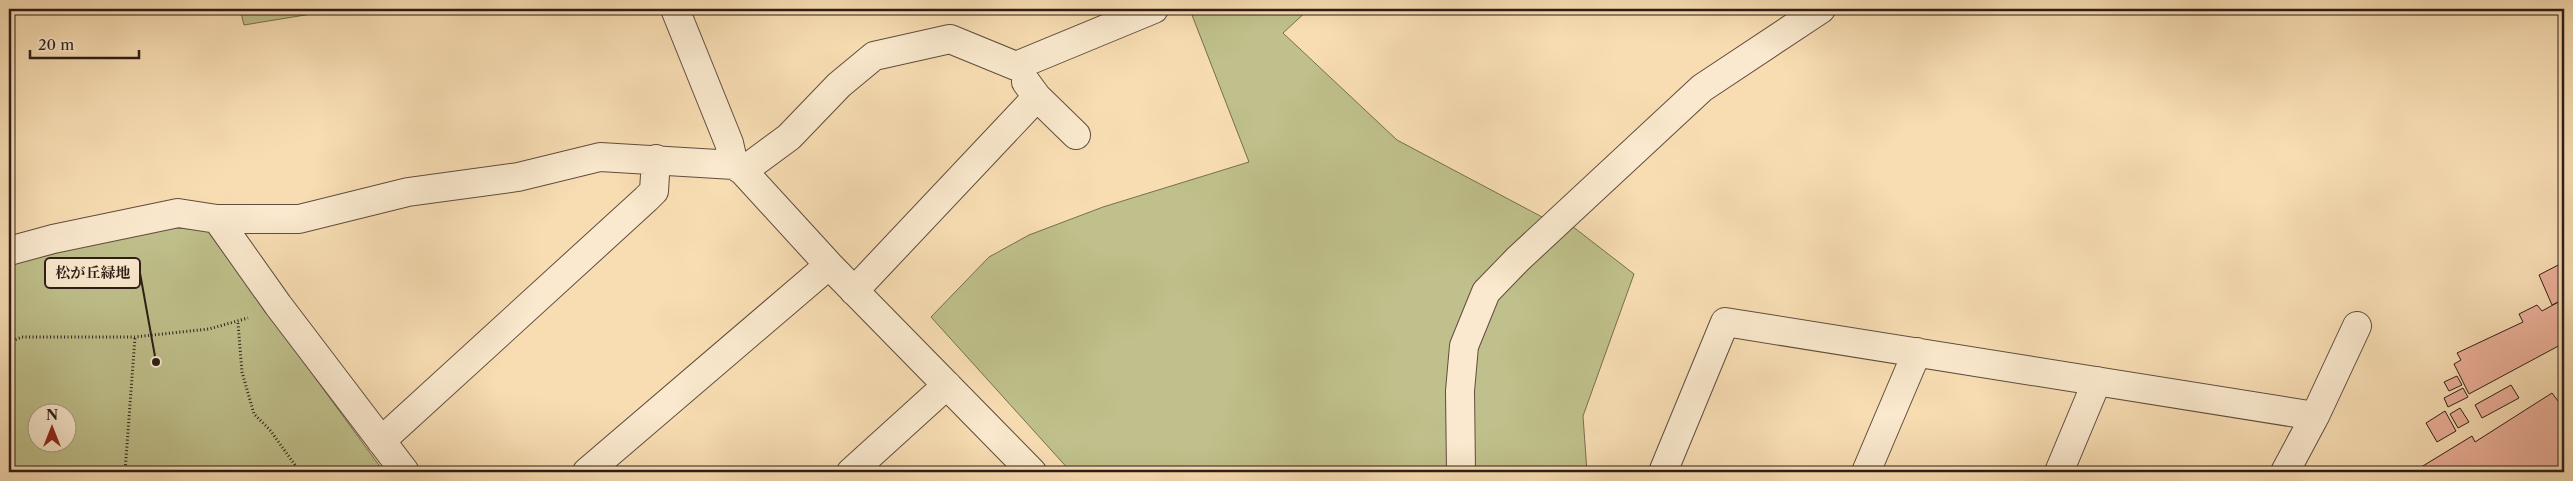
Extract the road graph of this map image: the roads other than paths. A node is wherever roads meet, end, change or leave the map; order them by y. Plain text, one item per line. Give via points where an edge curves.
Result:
1 (675, 9) edge
2 (1154, 9) edge
3 (1821, 9) edge
4 (1016, 66) junction
5 (1036, 98) junction
6 (1076, 135) dead end
7 (656, 159) junction
8 (738, 168) junction
9 (217, 220) junction
10 (9, 251) edge
11 (829, 264) junction
12 (854, 291) junction
13 (2357, 326) dead end
14 (1918, 352) junction
15 (2097, 381) junction
16 (947, 385) junction
17 (2315, 416) junction
18 (381, 441) junction
19 (405, 472) edge
20 (587, 472) edge
21 (851, 472) edge
22 (1032, 472) edge
23 (1462, 472) edge
24 (1663, 472) edge
25 (1866, 472) edge
26 (2059, 472) edge
27 (2285, 472) edge

1 - 8 street
2 - 4 street
3 - 23 street via 1702,88 1518,258 1486,292 1464,346 1460,391
4 - 5 street
4 - 8 street via 950,39 874,56 838,86 789,137
5 - 6 street
5 - 12 street
7 - 8 street
7 - 9 street via 600,157 518,177 408,192 299,219
7 - 18 street via 654,191
8 - 11 street
9 - 10 street via 178,213
9 - 18 street
11 - 12 street
11 - 20 street
12 - 16 street
13 - 17 street
14 - 15 street
14 - 24 street via 1725,322
14 - 25 street
15 - 17 street
15 - 26 street
16 - 21 street
16 - 22 street
17 - 27 street
18 - 19 street

